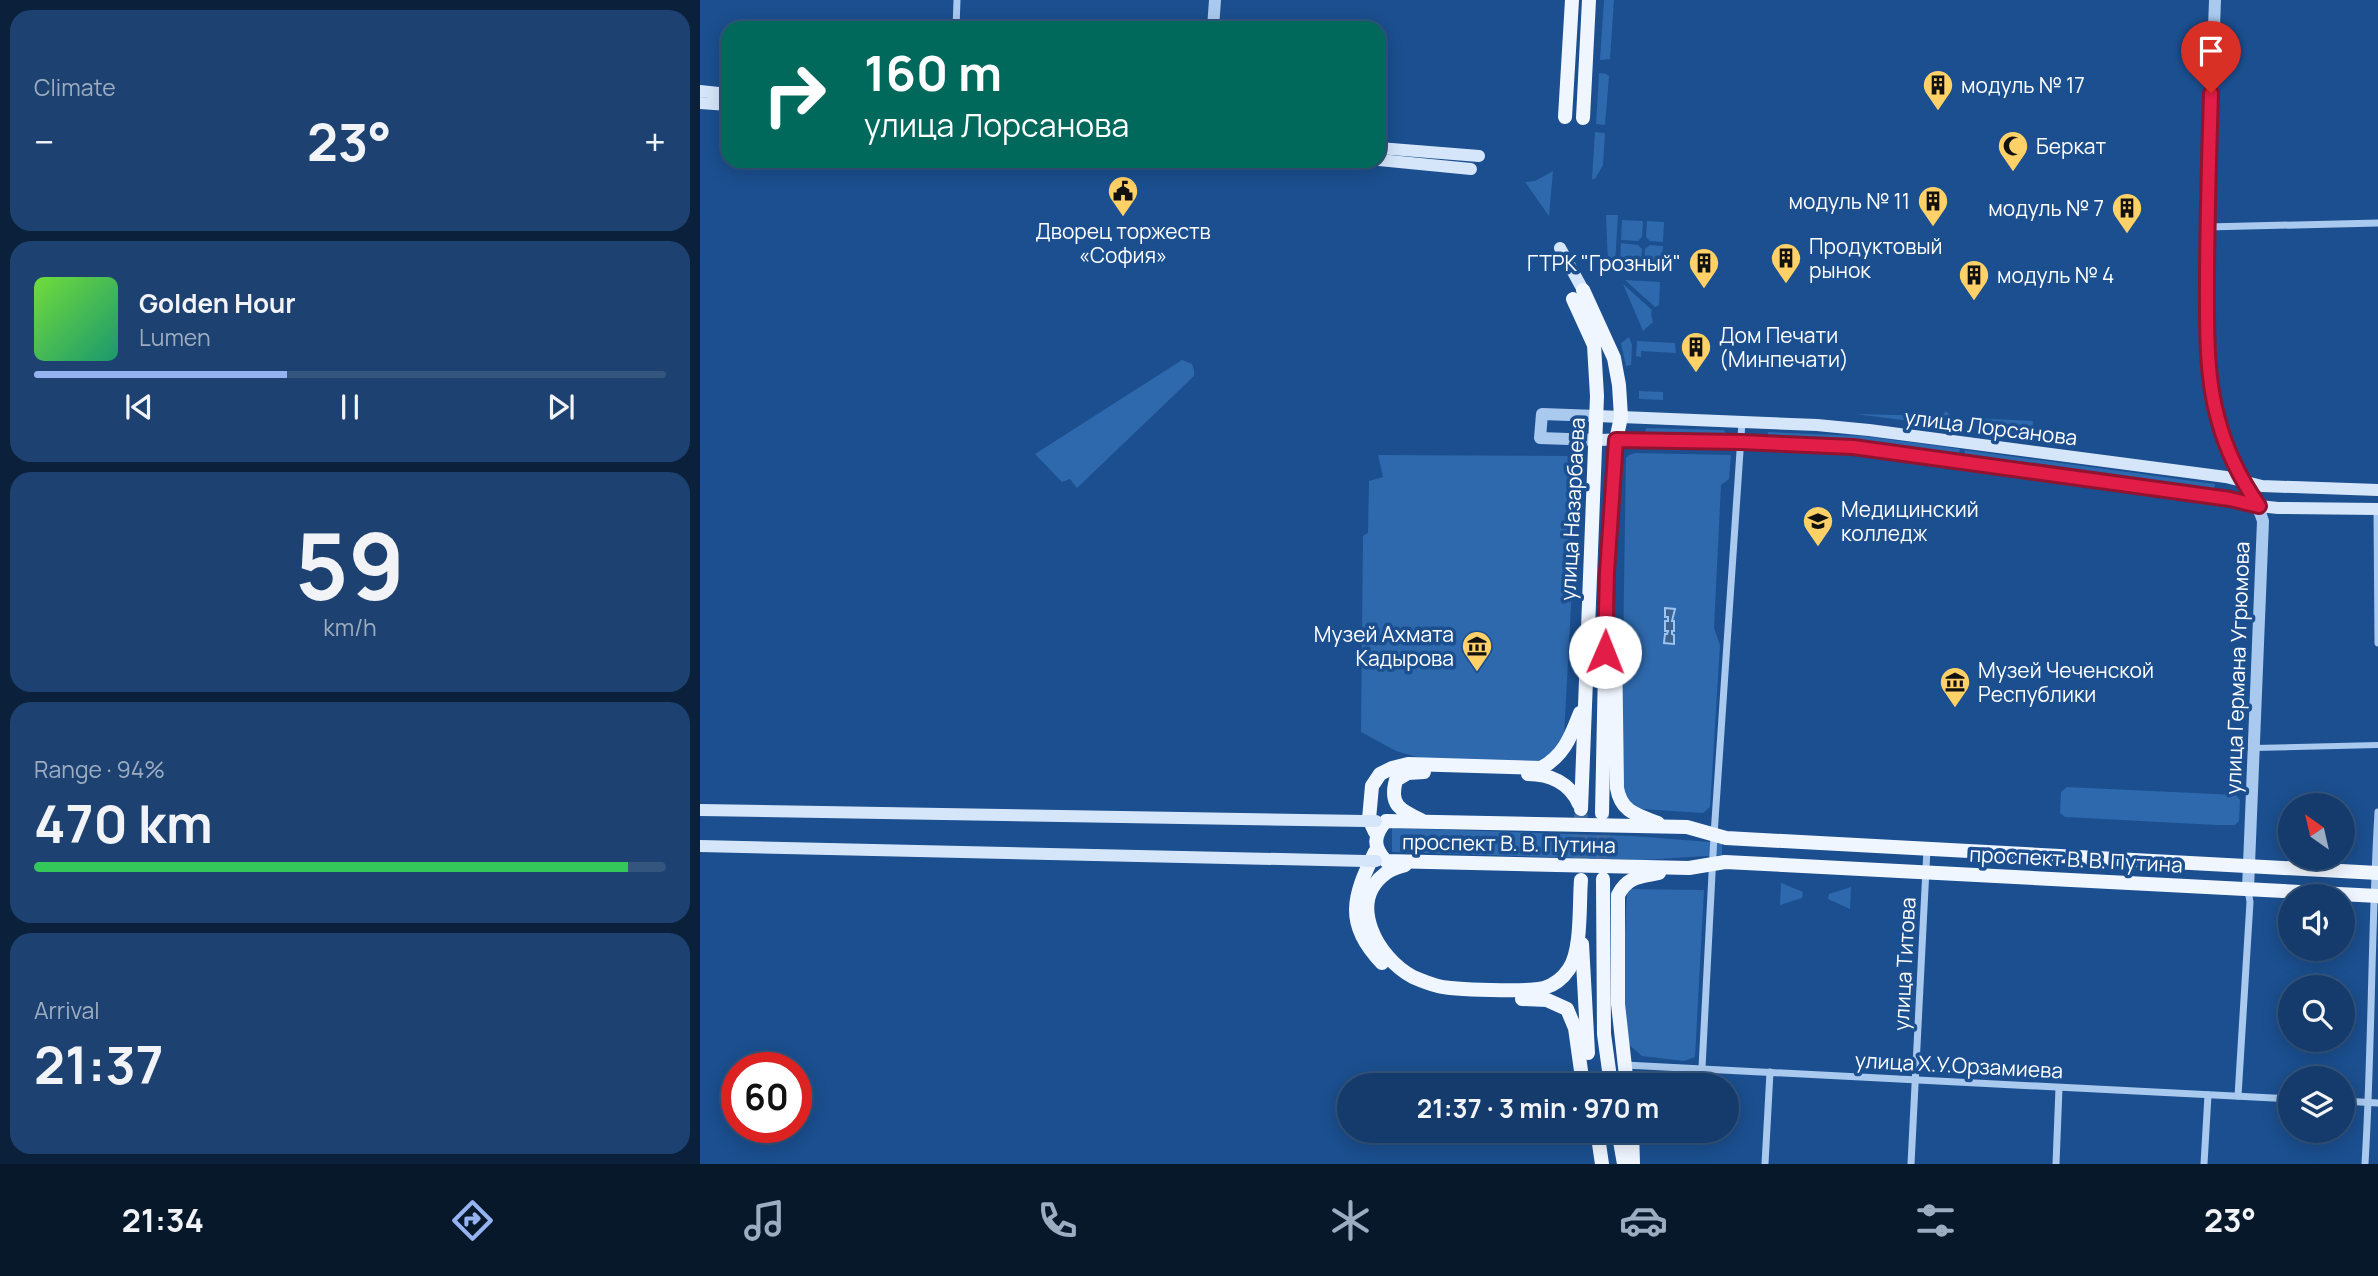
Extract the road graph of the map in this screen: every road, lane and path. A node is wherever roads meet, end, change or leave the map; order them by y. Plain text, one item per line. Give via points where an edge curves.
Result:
1 (957, 0) edge
2 (1215, 0) edge
3 (1572, 0) edge
4 (1589, 0) edge
5 (2215, 0) edge
6 (956, 21) edge
7 (1214, 21) edge
8 (700, 91) edge
9 (721, 93) edge
10 (700, 103) edge
11 (721, 104) edge
12 (1565, 117) dead end
13 (1583, 118) dead end
14 (1386, 149) edge
15 (1479, 156) dead end
16 (1386, 161) edge
17 (1471, 169) dead end
18 (2378, 223) edge
19 (2207, 227) junction
20 (1560, 248) dead end
21 (1578, 295) junction
22 (1597, 416) junction
23 (1620, 417) junction
24 (1742, 422) junction
25 (1596, 440) junction
26 (1616, 440) junction
27 (1741, 442) junction
28 (2242, 480) junction
29 (2378, 490) edge
30 (2259, 506) junction
31 (2377, 509) edge
32 (1609, 554) junction
33 (2378, 643) edge
34 (1584, 702) junction
35 (2378, 744) edge
36 (2254, 748) junction
37 (700, 810) edge
38 (1602, 813) tunnel mouth
39 (2378, 813) edge
40 (1425, 822) junction
41 (1669, 826) junction
42 (1714, 835) junction
43 (1376, 841) junction
44 (700, 846) edge
45 (1927, 849) junction
46 (1415, 862) junction
47 (1714, 864) junction
48 (2248, 866) junction
49 (1689, 868) junction
50 (1926, 872) junction
51 (2376, 873) edge
52 (1603, 879) tunnel mouth
53 (2248, 889) junction
54 (2376, 896) edge
55 (1625, 1065) junction
56 (1702, 1068) junction
57 (1770, 1072) junction
58 (1581, 1073) edge
59 (1591, 1073) edge
60 (1609, 1073) edge
61 (1626, 1073) edge
62 (1916, 1081) junction
63 (2059, 1088) junction
64 (2208, 1095) junction
65 (2238, 1096) junction
66 (2278, 1098) edge
67 (2355, 1101) edge
68 (2369, 1102) junction
69 (2378, 1103) edge
70 (1598, 1143) edge
71 (1620, 1143) edge
72 (1632, 1143) edge
73 (1602, 1164) edge
74 (1624, 1164) edge
75 (1633, 1164) edge
76 (1765, 1164) edge
77 (1911, 1164) edge
78 (2056, 1164) edge
79 (2204, 1164) edge
80 (2364, 1164) edge

1 - 6 street
2 - 7 street
3 - 12 main road
4 - 13 main road
5 - 19 street, улица Германа Угрюмова
8 - 9 main road
10 - 11 main road
14 - 15 main road
16 - 17 main road
18 - 19 street
19 - 28 street, улица Германа Угрюмова via 2211,382 2217,418
20 - 21 main road
21 - 22 main road, улица Назарбаева via 1594,345
21 - 23 main road, улица Назарбаева via 1614,358
22 - 23 main road, улица Лорсанова
22 - 25 main road, улица Назарбаева
22 - 25 street via 1542,414 1540,438
23 - 24 main road, улица Лорсанова
23 - 26 main road, улица Назарбаева
24 - 27 street
24 - 28 main road, улица Лорсанова via 1869,430
25 - 26 main road, улица Лорсанова
25 - 34 main road, улица Назарбаева
26 - 27 main road, улица Лорсанова
26 - 32 main road, улица Назарбаева
27 - 30 main road, улица Лорсанова via 1866,449
27 - 42 street
28 - 29 main road, улица Лорсанова via 2262,486
28 - 30 street, улица Германа Угрюмова
30 - 31 main road, улица Лорсанова
30 - 36 street, улица Германа Угрюмова via 2263,521
31 - 33 street
32 - 38 main road, улица Назарбаева
32 - 41 main road via 1614,577 1619,801 1629,811
34 - 40 main road, улица Назарбаева via 1580,809 1568,786 1547,776 1408,773 1396,780 1392,793 1404,812
34 - 43 main road via 1562,753 1541,768 1408,764 1380,774 1372,786 1369,819
35 - 36 street
36 - 48 street, улица Германа Угрюмова
37 - 43 main road
39 - 51 street
40 - 41 main road, проспект В. В. Путина
40 - 43 main road, проспект В. В. Путина
41 - 42 main road, проспект В. В. Путина
42 - 45 main road, проспект В. В. Путина
42 - 47 street
43 - 44 main road
43 - 46 main road, проспект В. В. Путина
43 - 58 main road via 1355,904 1360,932 1375,956 1403,982 1430,994 1547,1000 1567,1009 1575,1028
45 - 48 main road, проспект В. В. Путина
45 - 50 street, улица Титова
46 - 49 main road, проспект В. В. Путина
46 - 59 main road via 1387,872 1373,886 1366,903 1368,919 1383,951 1396,965 1440,986 1537,990 1558,981 1576,951 1581,880
47 - 49 main road, проспект В. В. Путина
47 - 50 main road, проспект В. В. Путина
47 - 56 street
48 - 51 main road, проспект В. В. Путина
48 - 53 street, улица Германа Угрюмова
49 - 55 main road via 1631,880 1618,895 1618,1004
50 - 53 main road, проспект В. В. Путина
50 - 62 street, улица Титова
51 - 54 street
52 - 60 main road via 1604,1034
53 - 54 main road, проспект В. В. Путина
53 - 65 street, улица Германа Угрюмова
54 - 68 street
55 - 56 street, улица Х.У.Орзамиева
55 - 61 main road
56 - 57 street, улица Х.У.Орзамиева
57 - 62 street, улица Х.У.Орзамиева
57 - 76 street
62 - 63 street, улица Х.У.Орзамиева
62 - 77 street, улица Титова
63 - 64 street, улица Х.У.Орзамиева
63 - 78 street
64 - 65 street, улица Х.У.Орзамиева
64 - 79 street
65 - 66 street, улица Х.У.Орзамиева
67 - 68 street
68 - 69 street
68 - 80 street
70 - 73 main road
71 - 74 main road
72 - 75 main road

